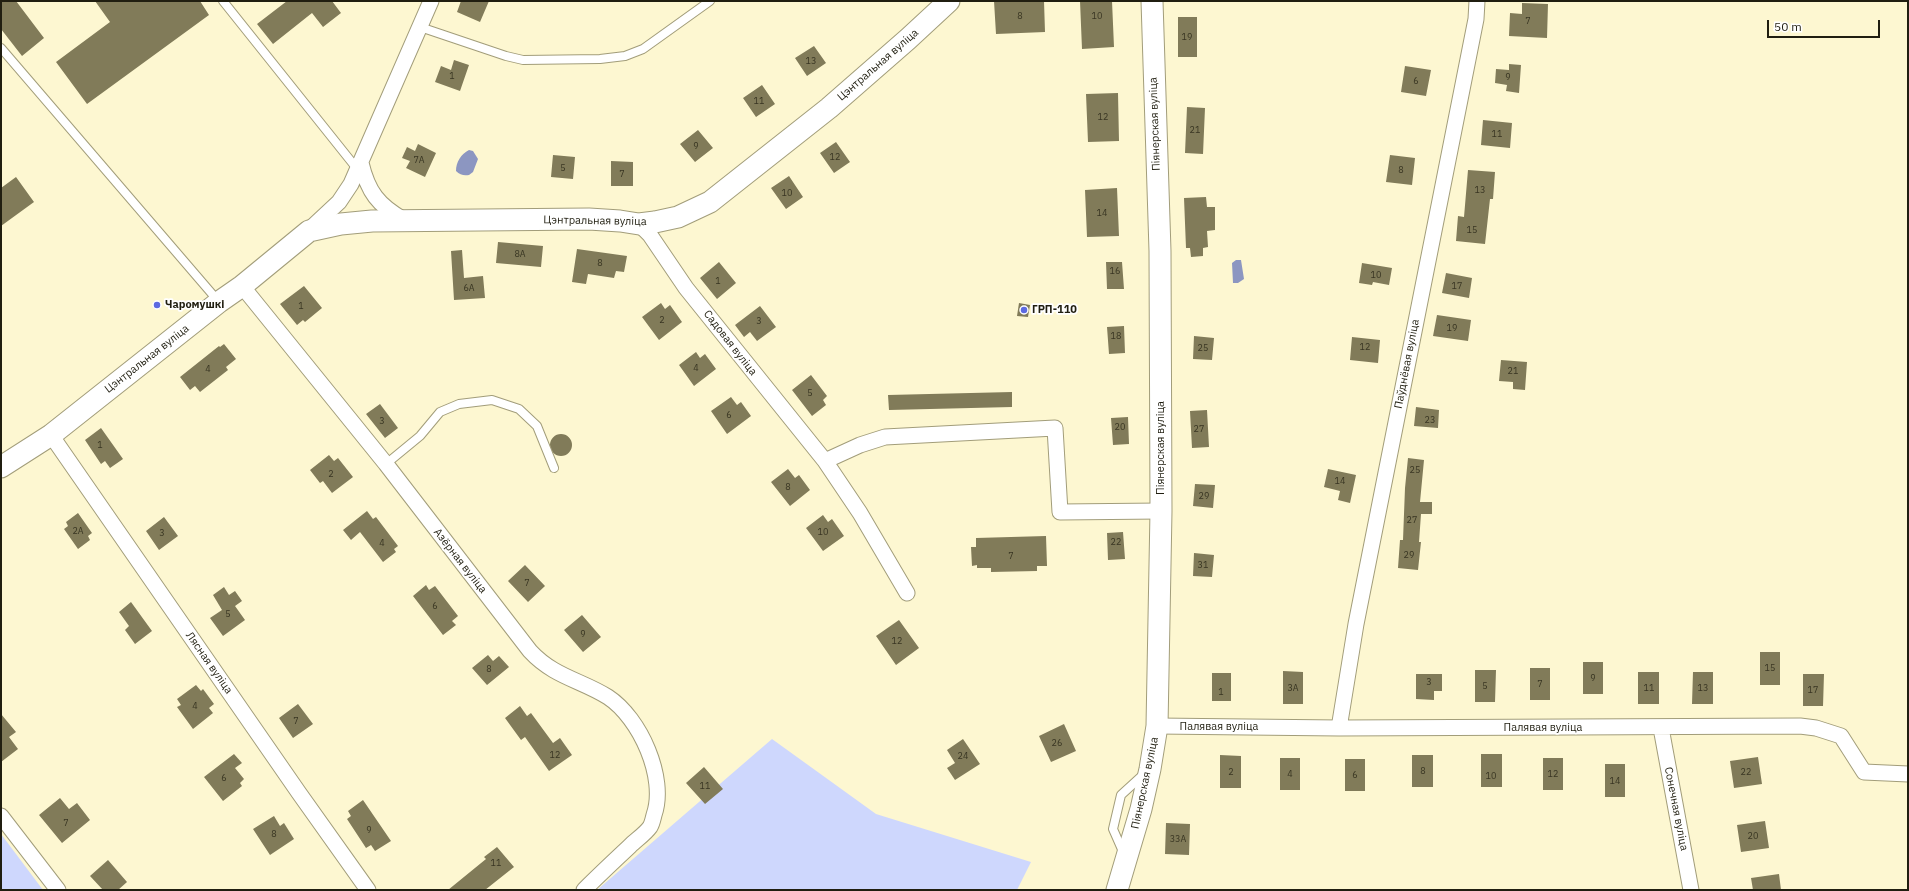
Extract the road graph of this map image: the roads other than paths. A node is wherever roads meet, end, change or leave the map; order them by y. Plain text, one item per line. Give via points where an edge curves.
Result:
1 (224, 1) edge
2 (431, 1) edge
3 (710, 1) edge
4 (949, 1) edge
5 (1152, 1) edge
6 (1477, 1) edge
7 (420, 27) junction
8 (1, 48) edge
9 (359, 167) junction
10 (404, 220) junction
11 (639, 224) junction
12 (309, 231) junction
13 (242, 286) junction
14 (219, 302) junction
15 (51, 434) junction
16 (825, 461) junction
17 (386, 464) junction
18 (1, 467) edge
19 (554, 468) dead end
20 (1161, 511) junction
21 (907, 592) dead end
22 (1157, 726) junction
23 (1338, 728) junction
24 (1661, 728) junction
25 (1908, 774) edge
26 (1, 816) edge
27 (58, 890) edge
28 (368, 890) edge
29 (584, 890) edge
30 (1117, 890) edge
31 (1691, 890) edge

1 - 9 lane
2 - 7 street, Цэнтральная вуліца
3 - 7 lane via 643,49 625,56 600,59 523,60
4 - 11 street, Цэнтральная вуліца via 828,108 710,202 678,217
5 - 20 street, Піянерская вуліца via 1160,251
6 - 23 street, Паўднёвая вуліца via 1476,19 1357,616
7 - 9 street, Цэнтральная вуліца
8 - 14 lane
9 - 10 street via 373,194 386,209
9 - 12 street, Цэнтральная вуліца via 339,202
10 - 11 street, Цэнтральная вуліца via 604,220
10 - 12 street, Цэнтральная вуліца via 353,222
11 - 16 street, Садовая вуліца via 650,235 686,288
12 - 13 street, Цэнтральная вуліца
13 - 14 street, Цэнтральная вуліца
13 - 17 street, Азёрная вуліца
14 - 15 street, Цэнтральная вуліца
15 - 18 street, Цэнтральная вуліца
15 - 28 street, Лясная вуліца
16 - 20 street via 885,437 1055,428 1060,512
16 - 21 street, Садовая вуліца via 860,513
17 - 19 lane via 420,436 440,412 459,404 492,400 519,409 537,426
17 - 29 street, Азёрная вуліца via 535,657 554,671 608,697 620,707 636,728 648,750 655,769 658,791 656,809 650,826
20 - 22 street, Піянерская вуліца
22 - 23 street, Палявая вуліца
22 - 30 street, Піянерская вуліца via 1141,809
23 - 24 street, Палявая вуліца
24 - 25 street, Палявая вуліца via 1816,728 1841,736 1864,772
24 - 31 street, Сонечная вуліца
26 - 27 street

